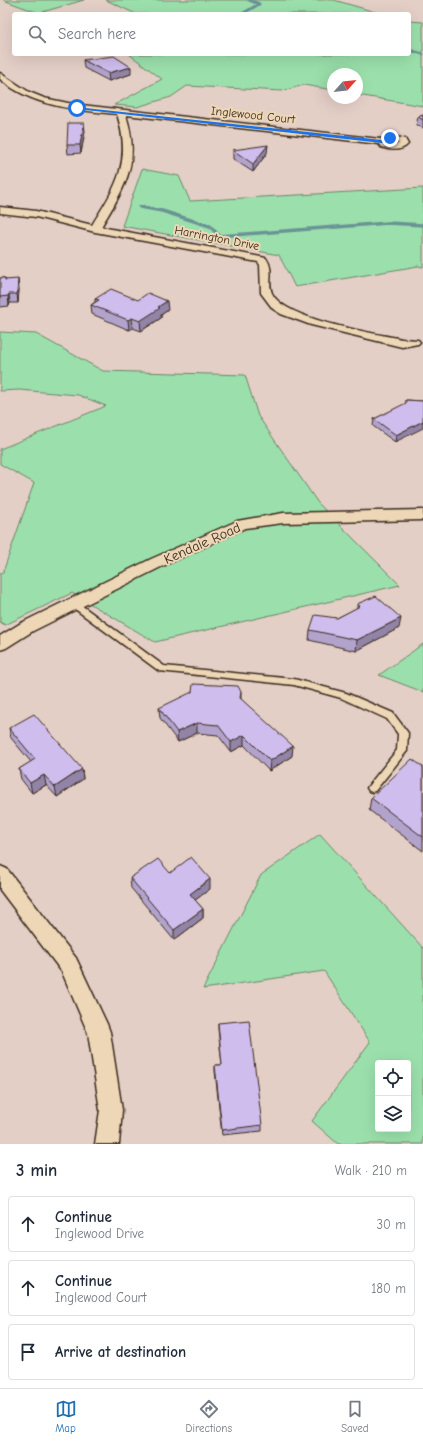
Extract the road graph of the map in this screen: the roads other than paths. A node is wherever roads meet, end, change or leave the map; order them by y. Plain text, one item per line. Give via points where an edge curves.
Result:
1 (0, 75) edge
2 (122, 112) junction
3 (382, 142) dead end
4 (0, 210) edge
5 (95, 229) junction
6 (414, 342) dead end
7 (423, 515) edge
8 (74, 604) junction
9 (0, 644) edge
10 (372, 788) dead end
11 (0, 875) edge
12 (107, 1144) edge

1 - 2 street, Inglewood Court via 9,84 40,99 77,108
2 - 3 street, Inglewood Court
2 - 5 street via 129,155 123,180
4 - 5 street, Harrington Drive via 36,214
5 - 6 street, Harrington Drive via 262,260 265,265 266,293 277,307 286,312 314,323 402,343
7 - 8 street, Kendale Road via 283,518 242,524
8 - 9 street, Kendale Road via 27,627
8 - 10 lane via 162,669 294,682 343,695 390,716 404,733 402,751
11 - 12 street via 69,966 99,1032 111,1110

